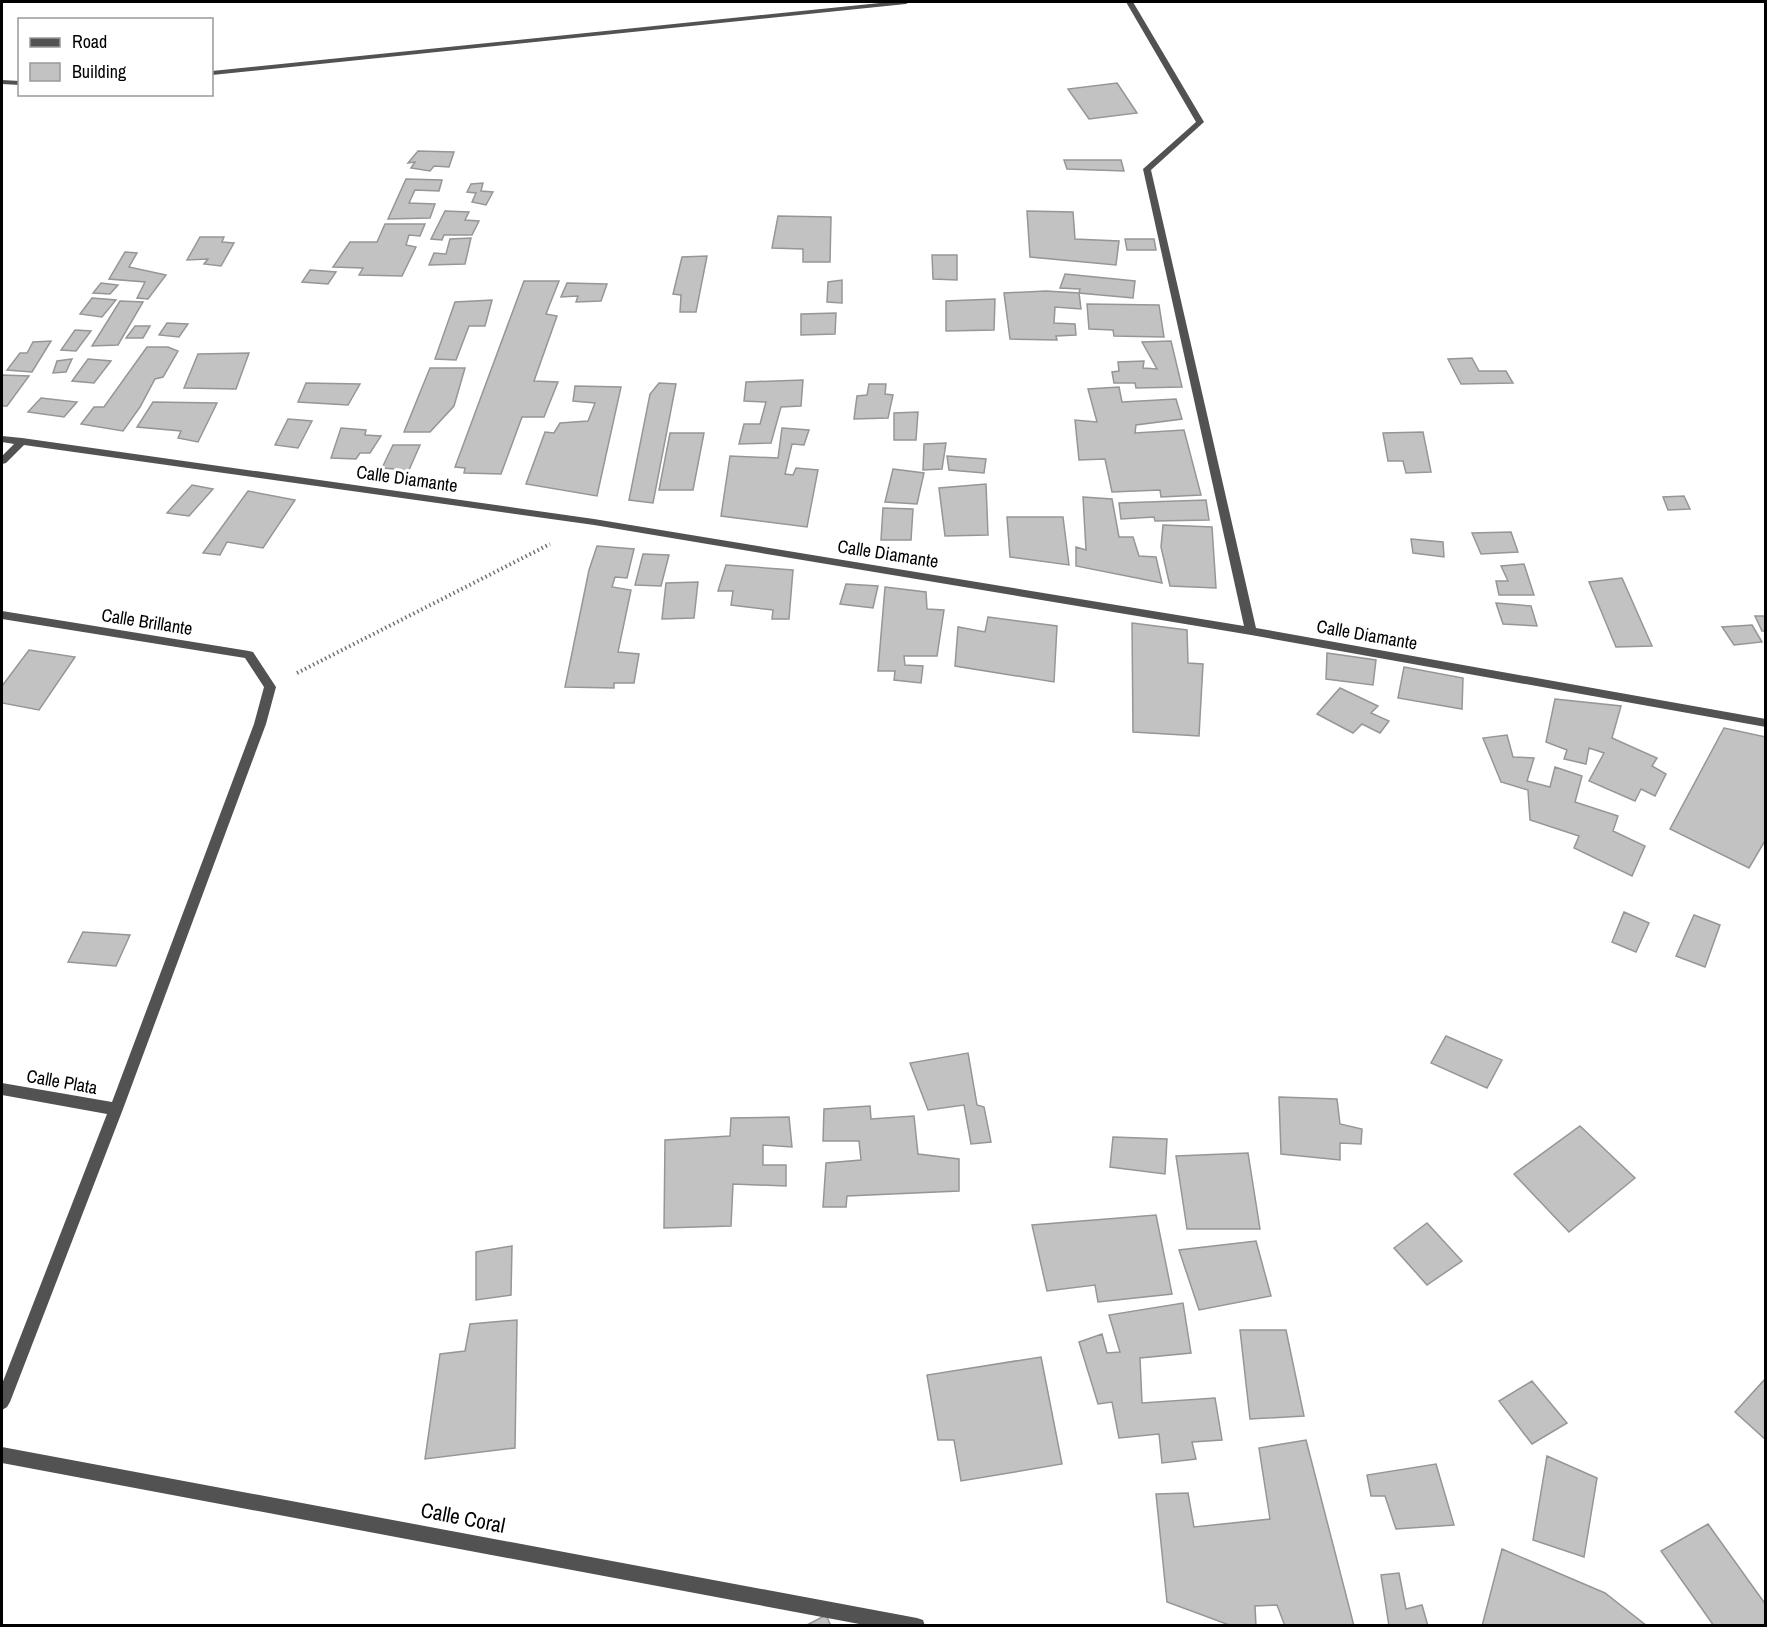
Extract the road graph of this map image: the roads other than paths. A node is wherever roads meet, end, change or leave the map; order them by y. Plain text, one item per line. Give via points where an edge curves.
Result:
1 (906, 2) edge
2 (1129, 2) edge
3 (213, 73) edge
4 (2, 82) edge
5 (18, 83) edge
6 (2, 439) edge
7 (22, 441) junction
8 (2, 461) edge
9 (2, 615) edge
10 (1251, 631) junction
11 (1766, 723) edge
12 (2, 1089) edge
13 (116, 1109) junction
14 (2, 1402) edge
15 (2, 1455) edge
16 (917, 1626) edge

1 - 3 street
2 - 10 street via 1200,122 1147,169
4 - 5 street
6 - 7 street, Calle Diamante
7 - 8 street
7 - 10 street, Calle Diamante via 594,522
9 - 13 street, Calle Brillante via 249,655 270,687 260,724
10 - 11 street, Calle Diamante
12 - 13 street, Calle Plata
13 - 14 street
15 - 16 street, Calle Coral

